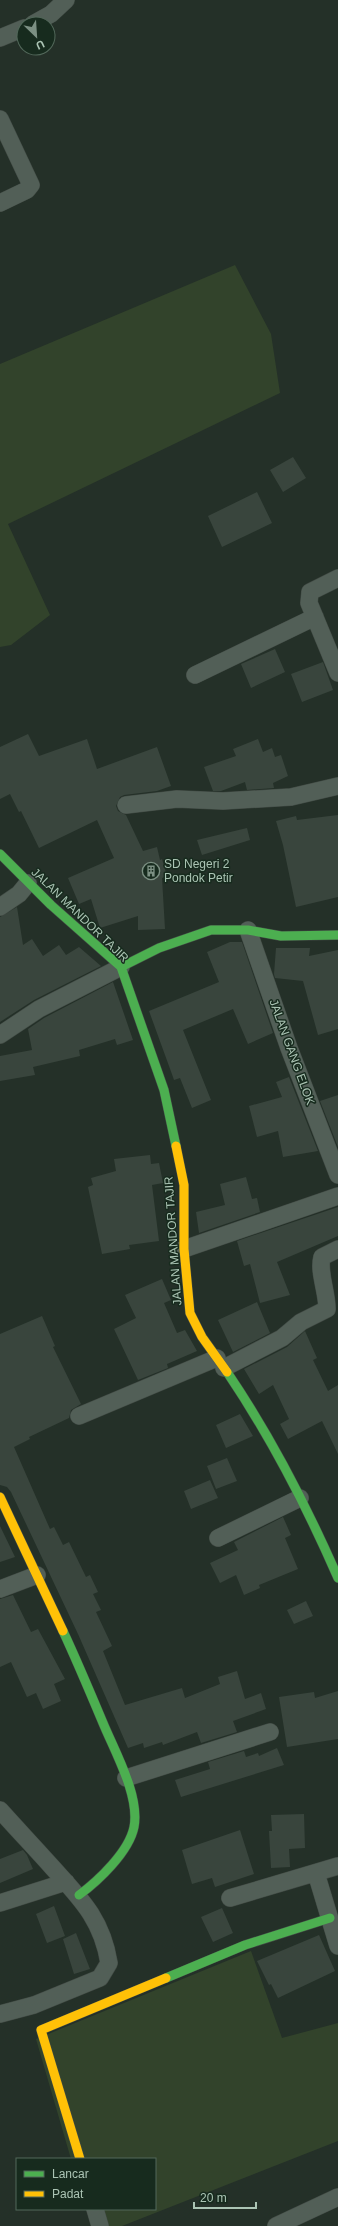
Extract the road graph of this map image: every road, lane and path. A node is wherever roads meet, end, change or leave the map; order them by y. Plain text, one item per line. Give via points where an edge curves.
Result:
1 (66, 0) edge
2 (46, 16) edge
3 (16, 31) edge
4 (0, 38) edge
5 (0, 119) edge
6 (0, 203) edge
7 (338, 578) edge
8 (315, 617) junction
9 (338, 673) edge
10 (195, 675) dead end
11 (338, 786) edge
12 (126, 805) dead end
13 (0, 854) edge
14 (28, 883) junction
15 (0, 907) edge
16 (248, 930) junction
17 (338, 935) edge
18 (121, 968) junction
19 (0, 1034) edge
20 (338, 1175) edge
21 (338, 1196) edge
22 (338, 1249) edge
23 (184, 1250) junction
24 (220, 1363) junction
25 (79, 1416) dead end
26 (0, 1497) edge
27 (300, 1498) junction
28 (218, 1538) dead end
29 (37, 1575) junction
30 (338, 1578) edge
31 (0, 1589) edge
32 (270, 1732) dead end
33 (126, 1778) junction
34 (0, 1810) edge
35 (338, 1866) edge
36 (316, 1873) junction
37 (66, 1882) junction
38 (78, 1895) junction
39 (230, 1898) dead end
40 (0, 1904) edge
41 (330, 1918) junction
42 (338, 1946) edge
43 (0, 2014) edge
44 (80, 2158) edge
45 (338, 2197) edge
46 (95, 2210) edge
47 (100, 2226) edge
48 (276, 2226) edge

1 - 2 street
3 - 4 street
5 - 6 street via 31,185 27,190
7 - 8 street via 310,592 309,603
8 - 9 street
8 - 10 street
11 - 12 street via 291,797 223,801 177,798
13 - 14 street, JALAN MANDOR TAJIR
14 - 15 street via 19,894
14 - 18 street, JALAN MANDOR TAJIR
16 - 17 street via 281,936
16 - 18 street via 211,930 180,939
16 - 20 street, JALAN GANG ELOK via 289,1048
18 - 19 street via 39,1009
18 - 23 street, JALAN MANDOR TAJIR via 164,1090 184,1185
21 - 23 street
22 - 24 street via 322,1257 320,1264 325,1286 326,1309 302,1322 282,1338
23 - 24 street, JALAN MANDOR TAJIR via 190,1313 202,1337
24 - 25 street
24 - 27 street, JALAN MANDOR TAJIR via 256,1415
26 - 29 street
27 - 28 street
27 - 30 street, JALAN MANDOR TAJIR
29 - 31 street
29 - 33 street
32 - 33 street
33 - 38 street via 132,1801 134,1827 114,1865 92,1887
34 - 37 street
35 - 36 street
36 - 39 street
36 - 41 street
37 - 38 street
37 - 40 street
38 - 43 street via 106,1943 109,1963 100,1978 34,2005
41 - 42 street
41 - 44 street via 245,1945 41,2030
45 - 48 street
46 - 47 street

